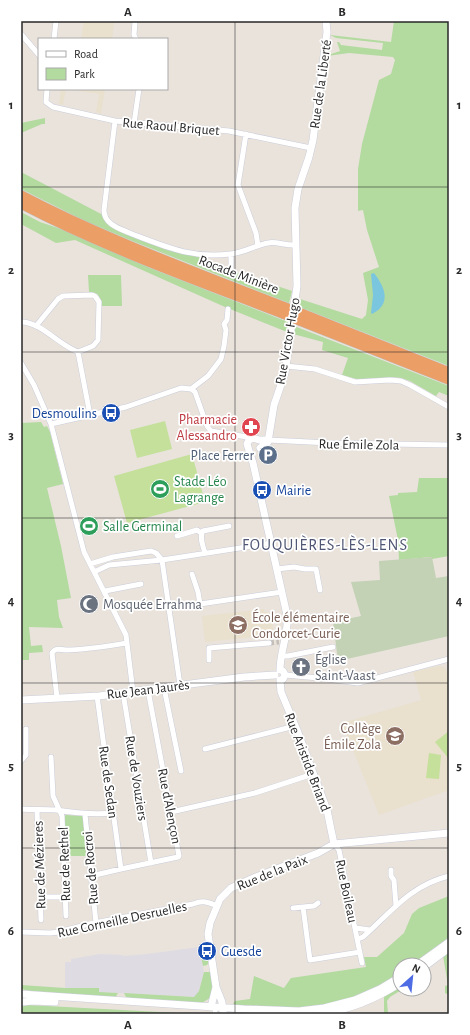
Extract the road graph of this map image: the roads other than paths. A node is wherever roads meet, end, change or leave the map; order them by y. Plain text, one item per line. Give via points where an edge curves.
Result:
1 (56, 21) edge
2 (135, 21) edge
3 (326, 21) edge
4 (21, 34) edge
5 (54, 38) edge
6 (136, 38) edge
7 (38, 54) edge
8 (47, 90) edge
9 (139, 90) edge
10 (115, 121) junction
11 (134, 122) junction
12 (246, 134) junction
13 (311, 148) junction
14 (21, 195) edge
15 (21, 204) edge
16 (296, 245) junction
17 (258, 246) junction
18 (232, 254) junction
19 (231, 268) dead end
20 (228, 309) dead end
21 (284, 310) junction
22 (301, 317) junction
23 (21, 322) edge
24 (36, 326) junction
25 (78, 352) junction
26 (21, 363) edge
27 (286, 366) junction
28 (449, 372) edge
29 (449, 380) edge
30 (191, 389) junction
31 (449, 407) edge
32 (90, 415) junction
33 (51, 424) junction
34 (238, 435) junction
35 (268, 440) junction
36 (258, 444) junction
37 (449, 445) edge
38 (248, 447) junction
39 (254, 462) junction
40 (229, 526) dead end
41 (201, 533) junction
42 (177, 536) dead end
43 (272, 543) junction
44 (205, 553) junction
45 (162, 560) junction
46 (90, 564) junction
47 (277, 569) junction
48 (94, 572) junction
49 (192, 574) dead end
50 (142, 584) dead end
51 (320, 590) dead end
52 (105, 591) junction
53 (282, 592) junction
54 (127, 643) junction
55 (269, 643) tunnel mouth
56 (333, 647) dead end
57 (281, 656) junction
58 (449, 659) edge
59 (209, 660) dead end
60 (280, 675) junction
61 (180, 685) junction
62 (164, 688) junction
63 (148, 690) junction
64 (133, 692) junction
65 (123, 693) junction
66 (97, 696) junction
67 (57, 698) junction
68 (21, 700) edge
69 (295, 726) junction
70 (26, 730) dead end
71 (205, 749) dead end
72 (52, 757) dead end
73 (21, 761) edge
74 (181, 771) dead end
75 (312, 774) junction
76 (21, 809) edge
77 (37, 810) junction
78 (61, 812) junction
79 (172, 812) junction
80 (113, 813) junction
81 (85, 814) junction
82 (449, 834) edge
83 (334, 844) junction
84 (151, 863) junction
85 (121, 869) junction
86 (391, 870) dead end
87 (91, 876) junction
88 (449, 876) edge
89 (41, 897) junction
90 (65, 897) junction
91 (318, 903) dead end
92 (217, 906) junction
93 (396, 906) junction
94 (293, 908) dead end
95 (303, 908) junction
96 (66, 916) dead end
97 (41, 920) dead end
98 (96, 923) junction
99 (356, 928) junction
100 (370, 930) junction
101 (22, 933) edge
102 (358, 939) junction
103 (449, 942) edge
104 (449, 948) edge
105 (360, 952) junction
106 (428, 957) edge
107 (432, 960) edge
108 (362, 963) dead end
109 (392, 982) edge
110 (216, 987) junction
111 (392, 988) edge
112 (21, 994) edge
113 (21, 1002) edge
114 (218, 1011) edge
115 (247, 1014) edge
116 (319, 1014) edge

1 - 5 street
2 - 6 street
3 - 13 street, Rue de la Liberté via 327,32
4 - 7 street
8 - 10 street, Rue Raoul Briquet via 47,105
9 - 11 street
10 - 11 street, Rue Raoul Briquet
10 - 18 street via 104,210 108,221 125,231 188,254
11 - 12 street, Rue Raoul Briquet
12 - 13 street, Rue Raoul Briquet
12 - 17 street via 238,185 256,233
13 - 16 street, Rue Victor Hugo via 296,197
14 - 21 highway, Rocade Minière via 129,245
15 - 21 highway, Rocade Minière via 77,232 124,251
16 - 17 street via 271,242
16 - 27 street, Rue Victor Hugo via 297,286
17 - 18 street
18 - 19 street
20 - 30 street via 221,359 208,376
21 - 22 highway, Rocade Minière, bridge
22 - 28 highway, Rocade Minière
22 - 29 highway, Rocade Minière
23 - 24 street
24 - 25 street
24 - 25 street via 63,296 95,296 99,302 98,340 93,346
25 - 32 street
26 - 33 street via 34,384
27 - 31 street via 315,370 355,382 401,381
27 - 35 street, Rue Victor Hugo via 274,406
30 - 32 street via 182,388 126,407
30 - 34 street via 195,392 209,429
32 - 33 street
33 - 46 street via 84,552
34 - 36 street
34 - 38 street
35 - 36 street via 266,445
35 - 37 street, Rue Émile Zola
36 - 38 street via 253,452
36 - 38 street via 249,440
36 - 39 street
38 - 39 street, Rue Aristide Briand
39 - 43 street, Rue Aristide Briand
40 - 41 street via 203,530
41 - 42 street via 197,530
41 - 44 street
43 - 44 street
43 - 47 street, Rue Aristide Briand
44 - 45 street
45 - 46 street via 156,553 151,552 113,557
45 - 48 street via 109,565
45 - 61 street
46 - 48 street
47 - 51 street via 316,569
47 - 53 street, Rue Aristide Briand
48 - 52 street
49 - 53 street via 200,604
50 - 52 street
52 - 54 street
53 - 57 street, Rue Aristide Briand via 288,621
54 - 64 street
54 - 67 street via 54,650 52,653
55 - 59 street via 209,648
56 - 57 street
57 - 60 street, Rue Aristide Briand
58 - 60 street via 358,683
60 - 61 street, Rue Jean Jaurès
60 - 69 street, Rue Aristide Briand via 281,692
61 - 62 street, Rue Jean Jaurès
62 - 63 street, Rue Jean Jaurès
62 - 74 street
63 - 64 street, Rue Jean Jaurès
63 - 79 street, Rue d'Alençon
64 - 65 street, Rue Jean Jaurès
65 - 66 street, Rue Jean Jaurès
65 - 84 street, Rue de Vouziers
66 - 67 street, Rue Jean Jaurès
66 - 80 street, Rue de Sedan
67 - 68 street, Rue Jean Jaurès
69 - 71 street
69 - 75 street, Rue Aristide Briand
70 - 73 street via 26,755
72 - 78 street via 53,796
75 - 79 street via 256,793
75 - 83 street, Rue Aristide Briand via 330,820
76 - 77 street
77 - 78 street
77 - 89 street, Rue de Mézieres
78 - 81 street
78 - 90 street, Rue de Rethel
79 - 84 street, Rue d'Alençon via 179,856
80 - 81 street
80 - 85 street, Rue de Sedan
81 - 87 street, Rue de Rocroi
82 - 83 street
83 - 92 street, Rue de la Paix via 231,888 223,894
83 - 99 street, Rue Boileau via 338,850
84 - 85 street, Rue d'Alençon
85 - 87 street, Rue d'Alençon
86 - 93 street
87 - 98 street, Rue de Rocroi
88 - 93 street via 424,884
89 - 90 street
89 - 97 street, Rue de Mézieres
90 - 96 street, Rue de Rethel
91 - 95 street
92 - 98 street, Rue Corneille Desruelles via 202,901
92 - 110 street, Rue de la Paix via 208,934
93 - 100 street
94 - 95 street
95 - 105 street via 310,960
98 - 101 street, Rue Corneille Desruelles via 59,932
99 - 100 street
99 - 102 street, Rue Boileau
100 - 102 street
102 - 105 street, Rue Boileau
103 - 106 street
104 - 107 street
105 - 108 street, Rue Boileau
109 - 114 street via 355,1000 324,1008
110 - 114 street
110 - 114 street
111 - 116 street via 356,1005
112 - 114 street
113 - 114 street
114 - 115 street

